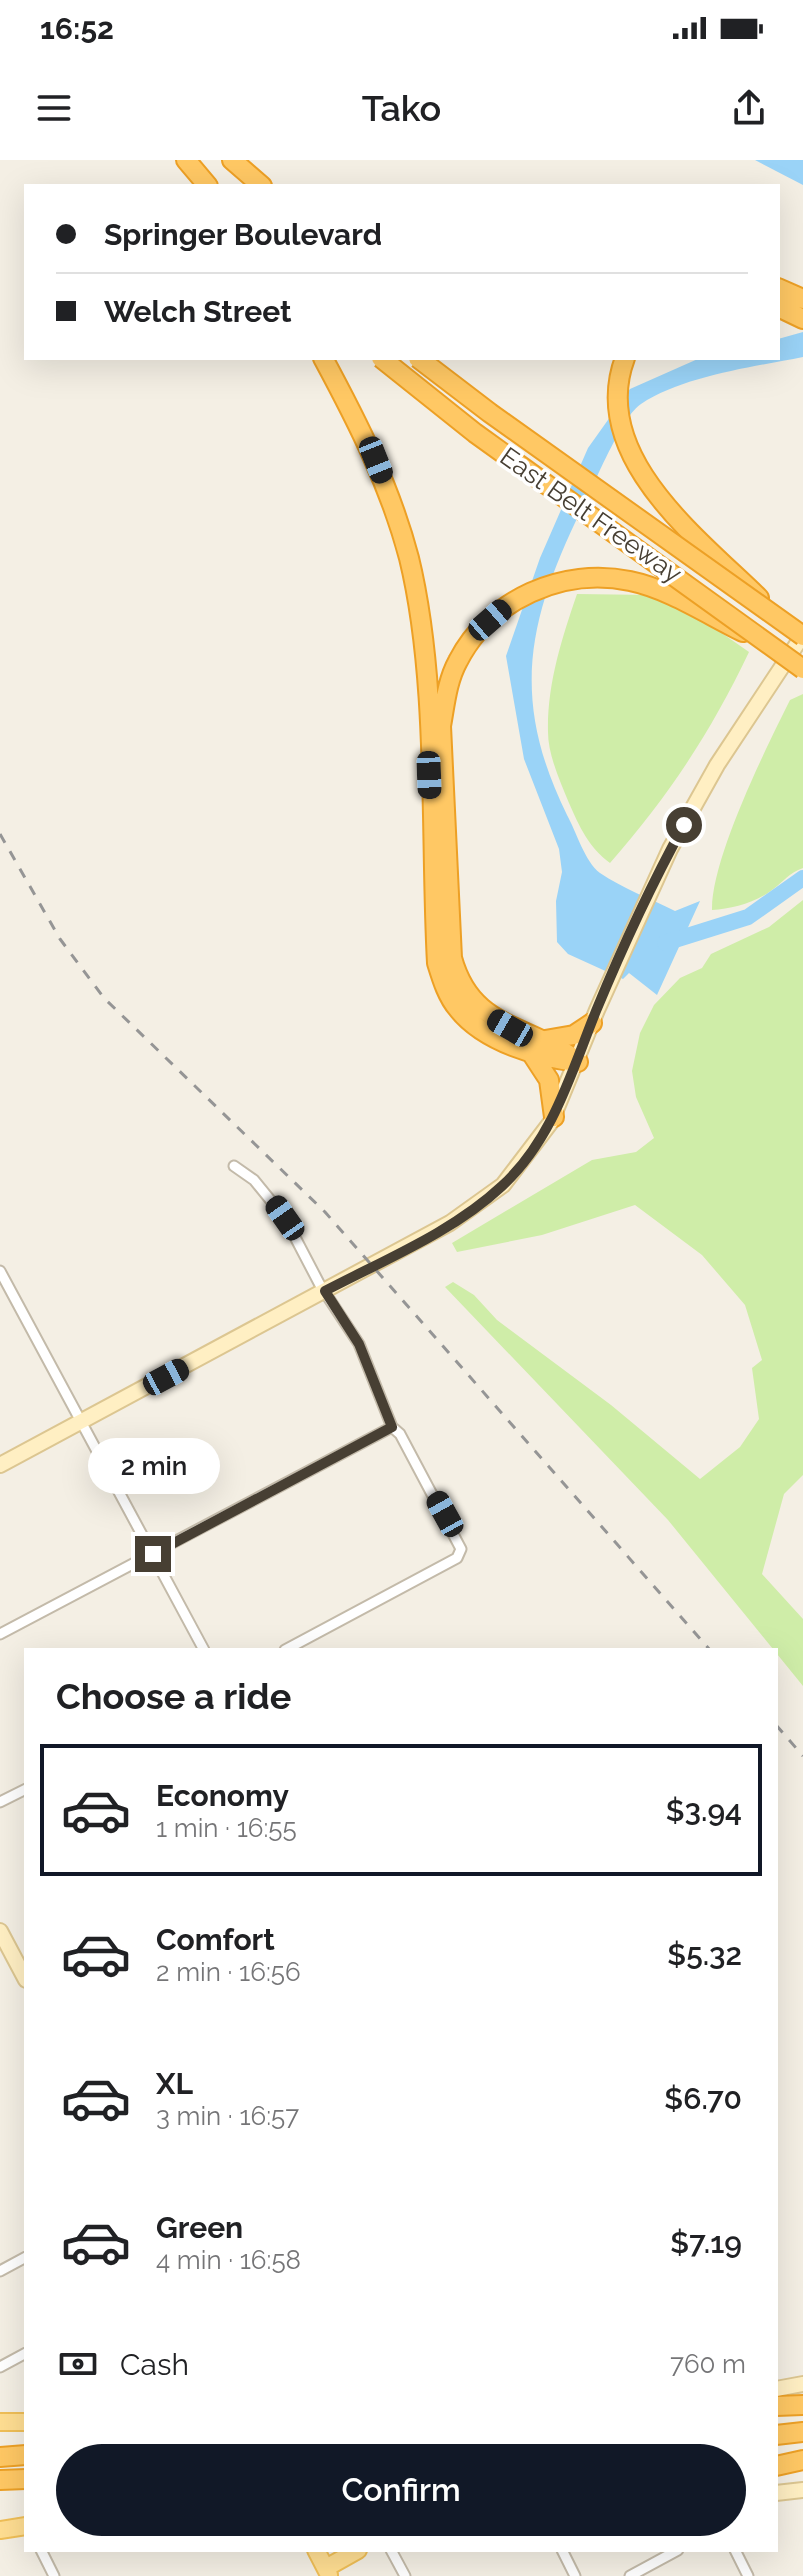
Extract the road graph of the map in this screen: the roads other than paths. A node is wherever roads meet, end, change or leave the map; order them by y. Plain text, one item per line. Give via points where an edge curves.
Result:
1 (220, 160) edge
2 (232, 160) edge
3 (187, 162) edge
4 (204, 184) edge
5 (240, 184) edge
6 (260, 184) edge
7 (780, 289) edge
8 (803, 299) edge
9 (780, 308) edge
10 (803, 319) edge
11 (324, 360) edge
12 (384, 360) edge
13 (421, 360) edge
14 (624, 360) edge
15 (787, 625) junction
16 (803, 636) edge
17 (770, 646) junction
18 (803, 669) edge
19 (465, 1005) junction
20 (594, 1017) junction
21 (538, 1046) junction
22 (578, 1062) junction
23 (554, 1117) junction
24 (234, 1166) dead end
25 (0, 1271) edge
26 (325, 1291) junction
27 (84, 1421) junction
28 (392, 1427) junction
29 (0, 1465) edge
30 (153, 1554) junction
31 (0, 1634) edge
32 (203, 1648) edge
33 (289, 1648) edge
34 (24, 1790) edge
35 (0, 1802) edge
36 (0, 1931) edge
37 (24, 1976) edge
38 (24, 2258) edge
39 (0, 2271) edge
40 (24, 2354) edge
41 (0, 2367) edge
42 (803, 2384) edge
43 (778, 2389) edge
44 (803, 2405) edge
45 (778, 2406) edge
46 (0, 2422) edge
47 (24, 2422) edge
48 (803, 2432) edge
49 (778, 2435) edge
50 (24, 2455) edge
51 (0, 2457) edge
52 (803, 2459) edge
53 (778, 2464) edge
54 (24, 2479) edge
55 (0, 2480) edge
56 (42, 2552) edge
57 (320, 2552) edge
58 (355, 2552) edge
59 (392, 2552) edge
60 (563, 2552) edge
61 (674, 2552) edge
62 (736, 2552) edge
63 (328, 2572) edge
64 (54, 2576) edge
65 (405, 2576) edge
66 (575, 2576) edge
67 (630, 2576) edge
68 (748, 2576) edge

1 - 5 highway
2 - 6 highway
3 - 4 highway
7 - 8 highway
9 - 10 highway
11 - 19 highway via 367,440 409,561 426,687 437,963
12 - 17 highway, East Belt Freeway, bridge via 475,433
13 - 15 highway, East Belt Freeway, bridge
14 - 15 highway, bridge via 619,407 627,445 642,473 687,533
15 - 16 highway, East Belt Freeway, bridge
16 - 20 main road via 717,765 670,849
17 - 18 highway, East Belt Freeway, bridge
17 - 19 highway, bridge via 632,581 596,577 530,593 476,632 447,688 441,726 452,958
19 - 21 highway via 488,1033
20 - 21 highway via 574,1035
20 - 22 main road
21 - 22 highway via 547,1059
21 - 23 highway
22 - 23 main road
23 - 26 main road via 521,1165 493,1193 450,1223
24 - 26 street via 259,1185 285,1218
25 - 27 street
26 - 27 main road
26 - 28 street via 359,1344
27 - 29 main road
27 - 30 street
28 - 30 street
28 - 33 street via 458,1539 460,1552
30 - 31 street
30 - 32 street
34 - 35 street
36 - 37 main road
38 - 39 street
40 - 41 street
42 - 43 main road
44 - 45 highway
46 - 47 main road
48 - 49 highway
50 - 51 highway
52 - 53 highway
54 - 55 highway
56 - 64 street
57 - 63 main road
58 - 63 main road
59 - 65 street
60 - 66 street
61 - 67 street
62 - 68 street

